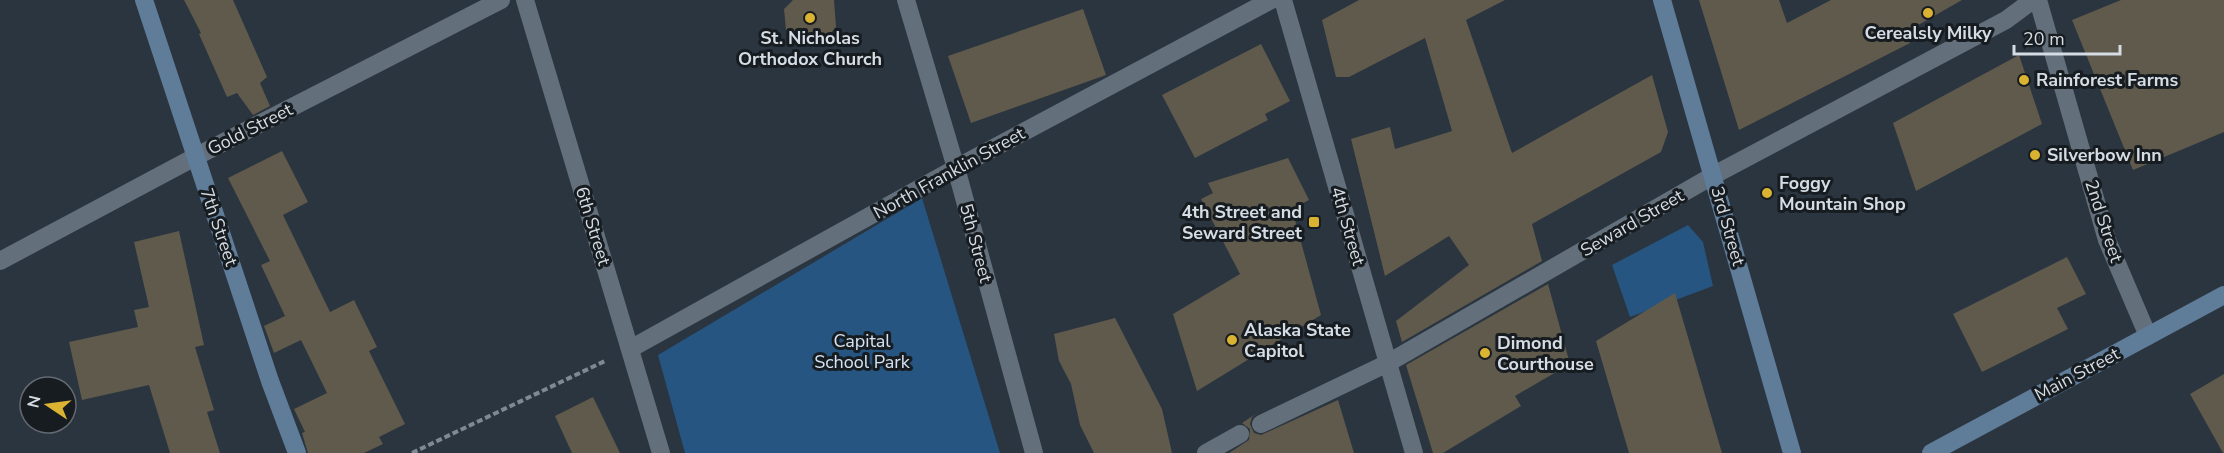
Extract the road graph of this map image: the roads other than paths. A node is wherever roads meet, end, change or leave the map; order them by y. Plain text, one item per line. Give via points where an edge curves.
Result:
1 (144, 0) edge
2 (501, 0) edge
3 (525, 0) edge
4 (906, 0) edge
5 (1271, 0) edge
6 (1283, 0) edge
7 (1662, 0) edge
8 (2033, 0) edge
9 (2038, 0) edge
10 (195, 157) junction
11 (956, 168) junction
12 (1714, 175) junction
13 (0, 261) edge
14 (2224, 295) edge
15 (2148, 336) junction
16 (630, 349) junction
17 (1388, 363) junction
18 (1261, 424) dead end
19 (1240, 434) dead end
20 (297, 453) edge
21 (661, 453) edge
22 (1034, 453) edge
23 (1206, 453) edge
24 (1414, 453) edge
25 (1792, 453) edge
26 (1930, 453) edge

1 - 10 street, 7th Street
2 - 10 street, Gold Street
3 - 16 street, 6th Street
4 - 11 street, 5th Street
5 - 11 street, North Franklin Street
6 - 17 street, 4th Street
7 - 12 street, 3rd Street
8 - 12 street, Seward Street via 2006,20
9 - 15 street, 2nd Street via 2107,240
10 - 13 street, Gold Street
10 - 20 street, 7th Street
11 - 16 street, North Franklin Street
11 - 22 street, 5th Street
12 - 17 street, Seward Street
12 - 25 street, 3rd Street
14 - 15 street, Main Street
15 - 26 street, Main Street
16 - 21 street, 6th Street
17 - 18 street, Seward Street
17 - 24 street, 4th Street
19 - 23 street

